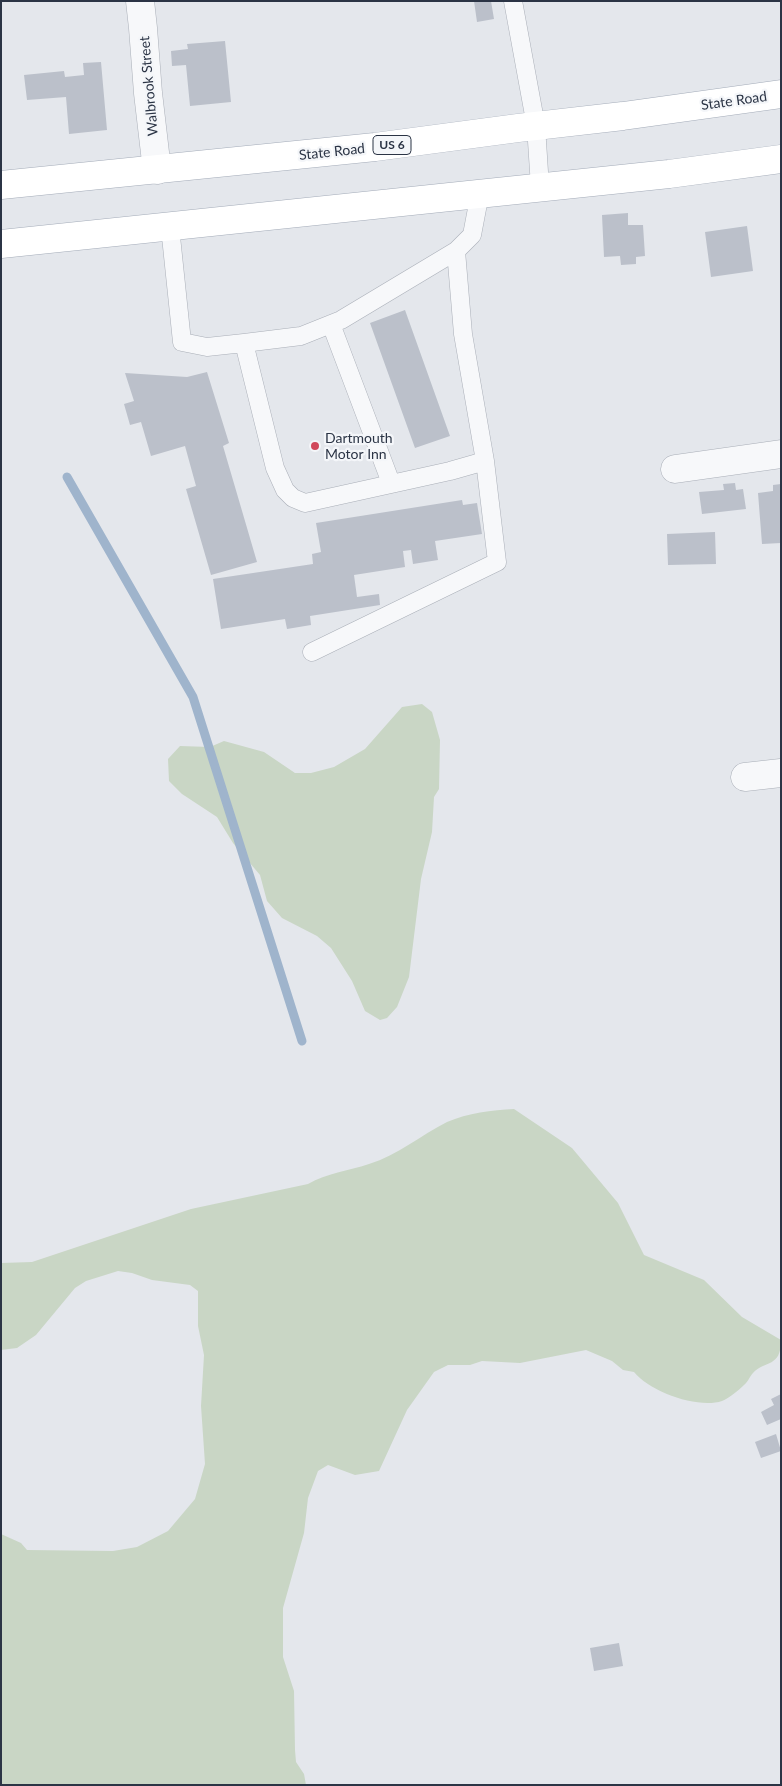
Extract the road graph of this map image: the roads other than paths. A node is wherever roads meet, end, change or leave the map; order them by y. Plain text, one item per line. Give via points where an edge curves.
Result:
1 (140, 1) edge
2 (513, 1) edge
3 (781, 94) edge
4 (536, 126) junction
5 (781, 159) edge
6 (157, 170) junction
7 (1, 185) edge
8 (540, 187) junction
9 (480, 193) junction
10 (170, 227) junction
11 (1, 244) edge
12 (456, 251) junction
13 (331, 324) junction
14 (244, 344) junction
15 (781, 454) edge
16 (485, 461) junction
17 (675, 469) dead end
18 (391, 483) junction
19 (312, 652) dead end
20 (781, 772) edge
21 (745, 777) dead end

1 - 6 street, Walbrook Street
2 - 4 lane
3 - 4 main road, State Road / US 6
4 - 6 main road, State Road / US 6
4 - 8 lane
5 - 8 main road
6 - 7 main road, State Road / US 6
8 - 9 main road
9 - 10 main road
9 - 12 lane via 472,235
10 - 11 main road
10 - 14 lane via 182,342 207,347
12 - 13 lane
12 - 16 lane via 463,334
13 - 14 lane via 301,336
13 - 18 lane
14 - 18 lane via 275,468 293,498 305,503
15 - 17 street
16 - 18 lane
16 - 19 lane via 497,562
20 - 21 street

